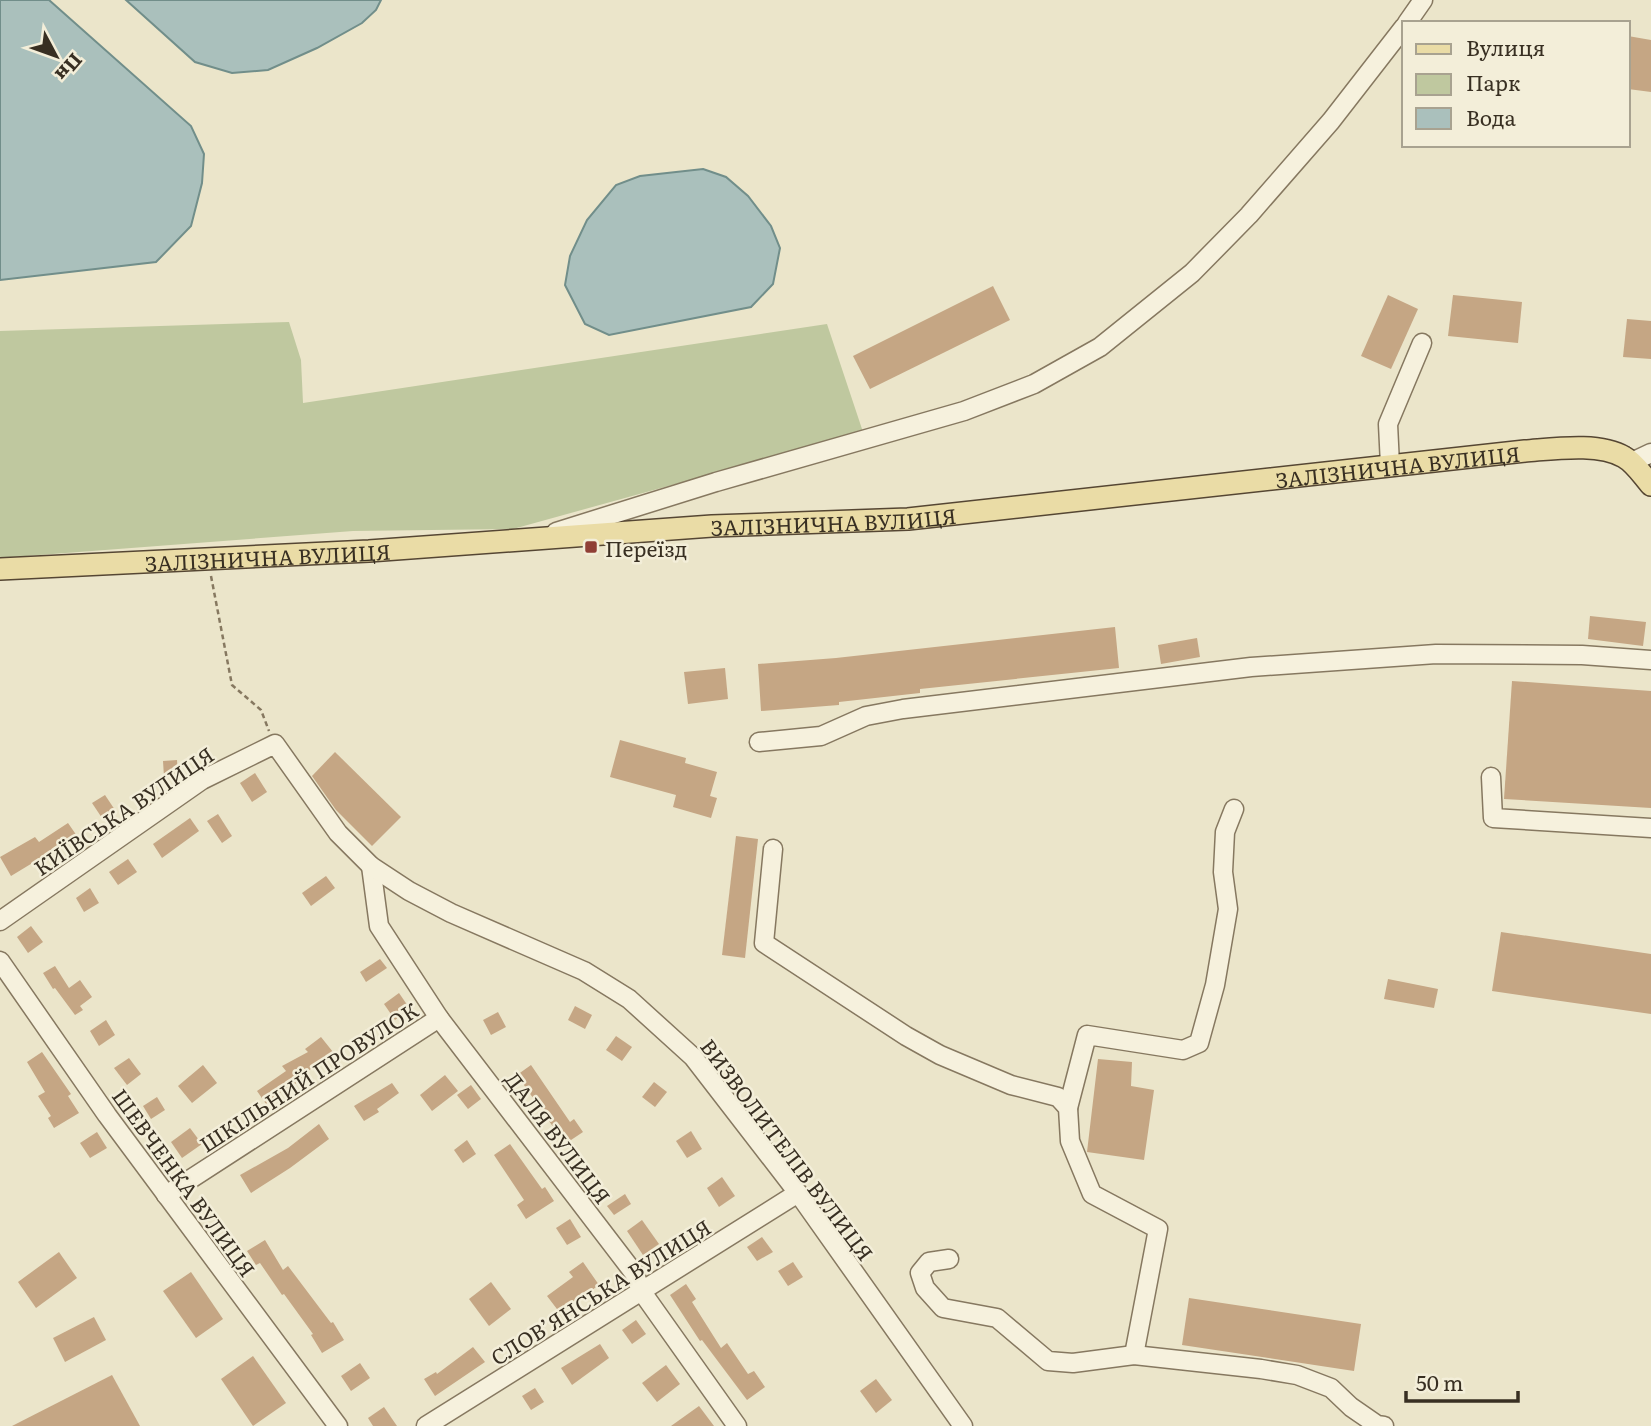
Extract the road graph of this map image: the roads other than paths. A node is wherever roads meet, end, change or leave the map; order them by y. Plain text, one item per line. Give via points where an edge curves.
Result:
1 (1423, 0) edge
2 (1409, 21) edge
3 (1402, 30) edge
4 (1422, 343) dead end
5 (1642, 458) edge
6 (1390, 466) junction
7 (1651, 485) edge
8 (540, 537) junction
9 (0, 569) edge
10 (1651, 660) edge
11 (759, 742) dead end
12 (275, 744) joint
13 (1491, 777) dead end
14 (1234, 809) dead end
15 (1651, 828) edge
16 (773, 849) dead end
17 (371, 866) junction
18 (0, 921) edge
19 (0, 961) edge
20 (439, 1018) junction
21 (1068, 1108) junction
22 (798, 1193) junction
23 (166, 1195) junction
24 (949, 1259) dead end
25 (642, 1292) junction
26 (983, 1300) dead end
27 (997, 1318) junction
28 (1134, 1355) junction
29 (338, 1426) edge
30 (426, 1426) edge
31 (737, 1426) edge
32 (963, 1426) edge
33 (1384, 1426) edge

1 - 2 street
3 - 8 street via 1249,215 1192,273 1100,346 1034,384 964,411
4 - 6 street via 1388,424
5 - 6 main road, ЗАЛІЗНИЧНА ВУЛИЦЯ via 1571,448
5 - 7 main road, ЗАЛІЗНИЧНА ВУЛИЦЯ
6 - 8 main road, ЗАЛІЗНИЧНА ВУЛИЦЯ via 908,519
8 - 9 main road, ЗАЛІЗНИЧНА ВУЛИЦЯ via 369,551
10 - 11 street via 1436,654 1251,667 903,709 866,716 821,736
12 - 17 street, ВИЗВОЛИТЕЛІВ ВУЛИЦЯ via 338,833
12 - 18 street, КИЇВСЬКА ВУЛИЦЯ via 202,780
13 - 15 street via 1493,818
14 - 21 street via 1224,845 1228,909 1199,1043 1183,1050 1087,1035
16 - 21 street via 764,943 940,1055 1010,1085 1058,1097
17 - 20 street, ДАЛЯ ВУЛИЦЯ via 379,926
17 - 22 street, ВИЗВОЛИТЕЛІВ ВУЛИЦЯ via 451,913 584,971 629,999 693,1057
19 - 23 street, ШЕВЧЕНКА ВУЛИЦЯ
20 - 23 street, ШКІЛЬНИЙ ПРОВУЛОК
20 - 25 street, ДАЛЯ ВУЛИЦЯ via 634,1273
21 - 28 street via 1070,1141 1092,1194 1158,1228
22 - 25 street, СЛОВ’ЯНСЬКА ВУЛИЦЯ
22 - 32 street, ВИЗВОЛИТЕЛІВ ВУЛИЦЯ
23 - 29 street, ШЕВЧЕНКА ВУЛИЦЯ
24 - 27 street via 929,1262 920,1273 933,1299 943,1308
25 - 30 street, СЛОВ’ЯНСЬКА ВУЛИЦЯ
25 - 31 street, ДАЛЯ ВУЛИЦЯ
26 - 27 street
27 - 28 street via 1048,1361 1073,1363
28 - 33 street via 1297,1375 1331,1388 1352,1408

